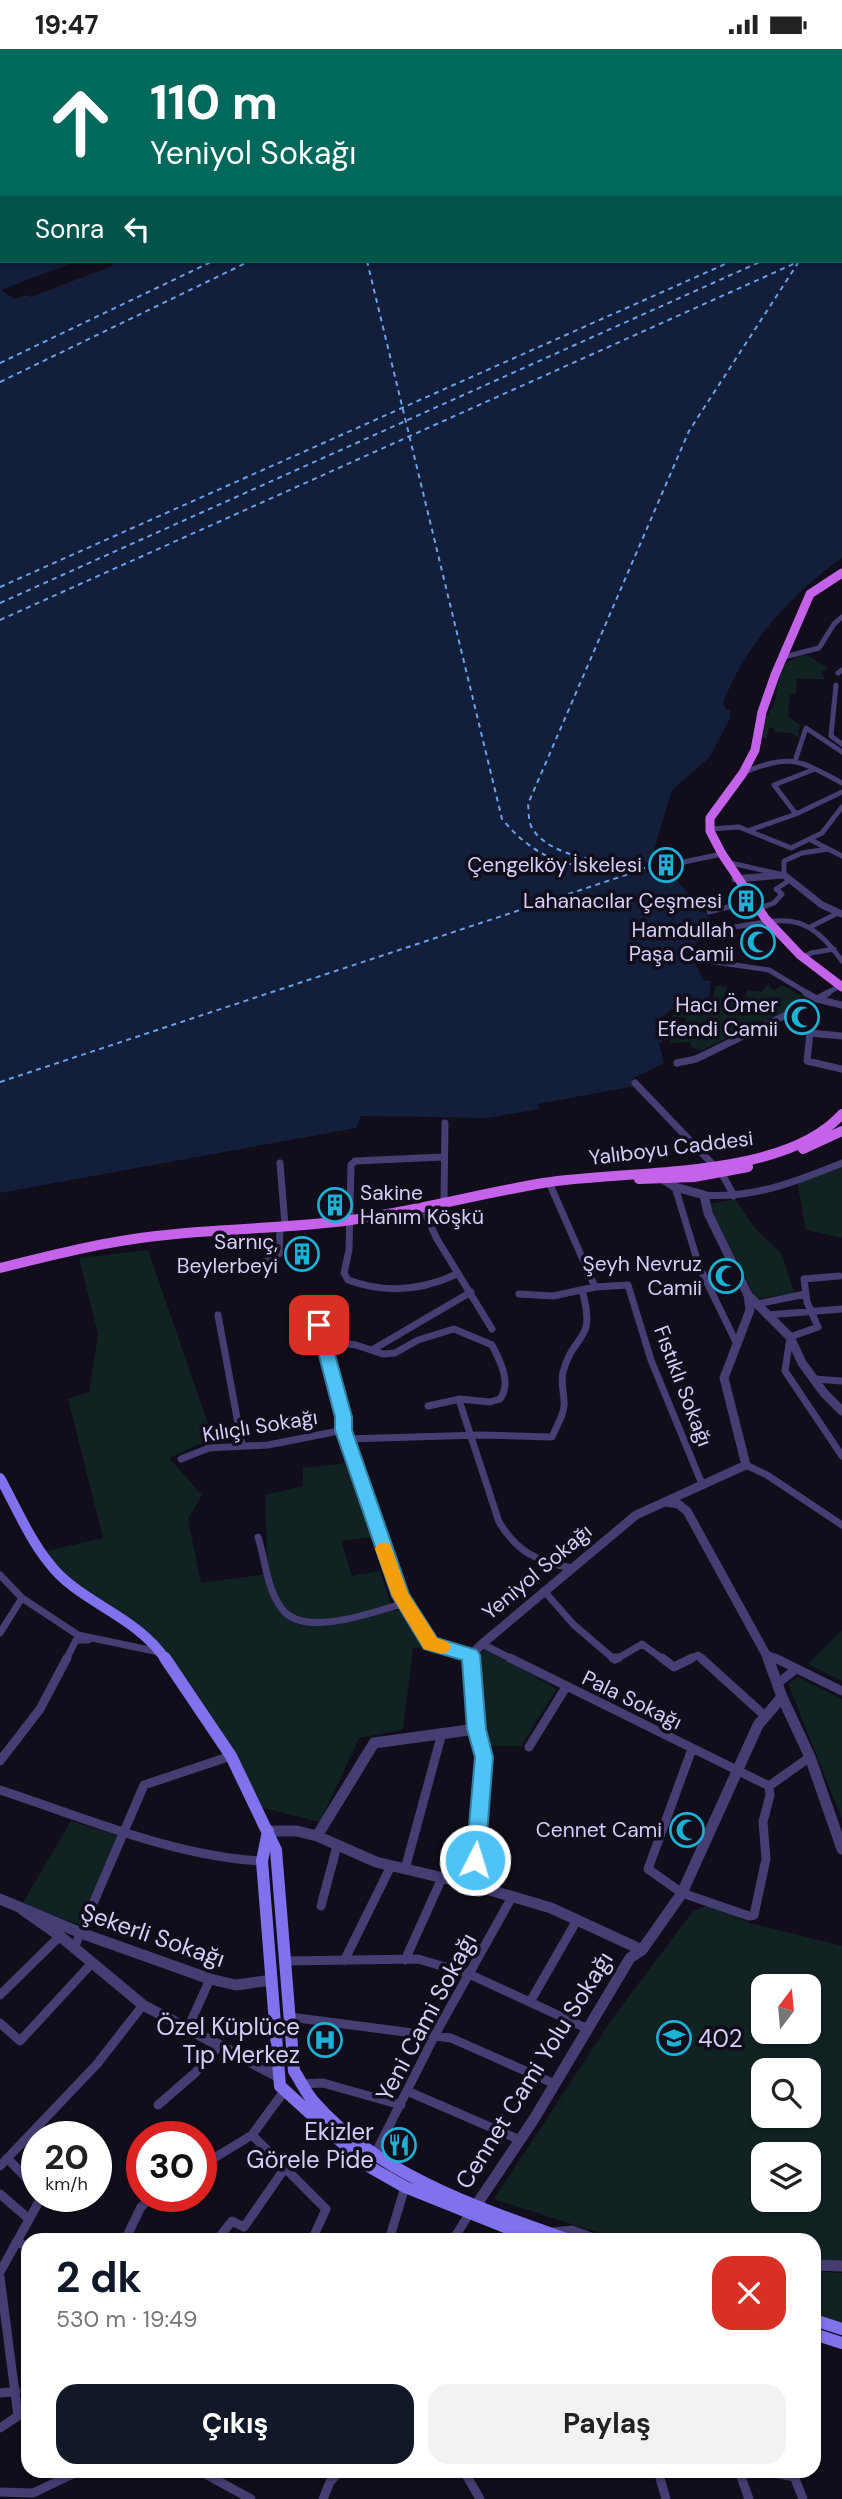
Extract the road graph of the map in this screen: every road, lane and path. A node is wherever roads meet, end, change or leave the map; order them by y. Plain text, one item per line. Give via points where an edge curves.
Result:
1 (842, 573) edge
2 (842, 617) edge
3 (783, 658) junction
4 (836, 685) dead end
5 (842, 744) edge
6 (842, 752) edge
7 (796, 758) junction
8 (815, 769) junction
9 (743, 772) junction
10 (842, 783) edge
11 (842, 792) edge
12 (842, 807) edge
13 (796, 814) junction
14 (710, 829) junction
15 (749, 830) junction
16 (811, 840) junction
17 (828, 849) junction
18 (842, 856) edge
19 (723, 858) junction
20 (674, 864) dead end
21 (787, 877) junction
22 (735, 879) junction
23 (754, 905) junction
24 (709, 912) dead end
25 (840, 913) edge
26 (770, 923) junction
27 (812, 926) junction
28 (720, 929) dead end
29 (842, 943) edge
30 (833, 946) junction
31 (802, 958) junction
32 (694, 959) dead end
33 (842, 961) edge
34 (841, 986) edge
35 (817, 999) junction
36 (842, 1005) edge
37 (810, 1034) junction
38 (842, 1036) edge
39 (677, 1063) dead end
40 (842, 1069) edge
41 (635, 1083) dead end
42 (842, 1114) edge
43 (445, 1123) dead end
44 (842, 1131) edge
45 (443, 1157) junction
46 (280, 1163) dead end
47 (842, 1163) edge
48 (718, 1170) junction
49 (663, 1179) junction
50 (535, 1186) junction
51 (551, 1187) junction
52 (675, 1187) junction
53 (704, 1195) junction
54 (734, 1196) junction
55 (444, 1202) junction
56 (422, 1207) junction
57 (351, 1220) junction
58 (283, 1228) junction
59 (260, 1264) dead end
60 (0, 1268) edge
61 (457, 1274) junction
62 (839, 1276) dead end
63 (595, 1287) junction
64 (582, 1290) junction
65 (471, 1293) junction
66 (519, 1294) dead end
67 (806, 1294) junction
68 (748, 1295) junction
69 (757, 1304) junction
70 (842, 1309) edge
71 (810, 1310) junction
72 (218, 1315) dead end
73 (767, 1315) junction
74 (319, 1325) dead end
75 (492, 1329) dead end
76 (790, 1337) junction
77 (324, 1341) junction
78 (736, 1342) junction
79 (372, 1350) junction
80 (815, 1379) junction
81 (842, 1381) edge
82 (459, 1399) junction
83 (428, 1406) dead end
84 (842, 1411) edge
85 (345, 1434) junction
86 (471, 1435) junction
87 (242, 1445) junction
88 (842, 1456) edge
89 (181, 1459) dead end
90 (746, 1465) junction
91 (0, 1478) edge
92 (702, 1484) junction
93 (666, 1501) junction
94 (842, 1525) edge
95 (258, 1537) dead end
96 (572, 1568) junction
97 (0, 1575) edge
98 (544, 1591) junction
99 (22, 1598) junction
100 (405, 1603) junction
101 (0, 1633) edge
102 (106, 1640) junction
103 (482, 1644) junction
104 (161, 1652) junction
105 (767, 1654) junction
106 (471, 1655) junction
107 (796, 1669) junction
108 (778, 1684) junction
109 (566, 1687) junction
110 (842, 1691) edge
111 (782, 1697) junction
112 (765, 1716) junction
113 (476, 1729) junction
114 (442, 1733) junction
115 (528, 1747) dead end
116 (692, 1749) junction
117 (231, 1756) junction
118 (810, 1757) junction
119 (0, 1761) edge
120 (738, 1771) junction
121 (769, 1786) junction
122 (0, 1790) edge
123 (125, 1831) junction
124 (268, 1831) junction
125 (317, 1836) junction
126 (337, 1846) junction
127 (842, 1849) edge
128 (262, 1861) junction
129 (391, 1866) junction
130 (405, 1869) junction
131 (442, 1878) junction
132 (473, 1885) junction
133 (682, 1893) junction
134 (512, 1897) junction
135 (0, 1899) edge
136 (321, 1906) dead end
137 (23, 1910) junction
138 (576, 1920) junction
139 (82, 1933) junction
140 (60, 1936) junction
141 (73, 1949) junction
142 (642, 1951) junction
143 (405, 1960) junction
144 (284, 1961) junction
145 (344, 1961) junction
146 (92, 1963) junction
147 (469, 1974) junction
148 (210, 1979) junction
149 (272, 1980) junction
150 (0, 1995) edge
151 (530, 2002) junction
152 (143, 2005) junction
153 (290, 2017) junction
154 (0, 2023) edge
155 (188, 2028) junction
156 (588, 2029) junction
157 (433, 2037) junction
158 (219, 2046) junction
159 (294, 2071) junction
160 (279, 2077) junction
161 (300, 2084) junction
162 (555, 2084) junction
163 (285, 2090) junction
164 (407, 2091) junction
165 (158, 2105) dead end
166 (401, 2105) junction
167 (252, 2135) junction
168 (520, 2140) junction
169 (217, 2156) edge
170 (371, 2161) junction
171 (4, 2162) edge
172 (285, 2168) junction
173 (21, 2176) edge
174 (408, 2182) junction
175 (0, 2194) edge
176 (473, 2209) junction
177 (33, 2212) edge
178 (139, 2212) edge
179 (29, 2219) junction
180 (21, 2233) edge
181 (21, 2233) edge
182 (128, 2233) edge
183 (223, 2233) edge
184 (315, 2233) edge
185 (391, 2233) edge
186 (458, 2233) edge
187 (507, 2233) edge
188 (534, 2233) edge
189 (560, 2233) edge
190 (578, 2233) edge
191 (16, 2242) junction
192 (21, 2244) edge
193 (821, 2265) edge
194 (842, 2266) edge
195 (0, 2274) edge
196 (821, 2322) edge
197 (842, 2329) edge
198 (821, 2336) edge
199 (842, 2343) edge
200 (5, 2348) edge
201 (16, 2391) junction
202 (0, 2393) edge
203 (21, 2408) edge
204 (21, 2416) edge
205 (0, 2428) edge
206 (64, 2478) edge
207 (213, 2478) edge
208 (334, 2478) edge
209 (468, 2478) edge
210 (660, 2478) edge
211 (742, 2478) edge
212 (795, 2478) edge
213 (0, 2493) edge
214 (5, 2499) edge
215 (251, 2499) edge
216 (323, 2499) edge
217 (480, 2499) edge
218 (666, 2499) edge
219 (749, 2499) edge
220 (803, 2499) edge

1 - 3 main road via 810,594
2 - 3 street via 832,623 822,645
3 - 9 main road via 761,712 755,750
4 - 5 street via 831,736
6 - 7 street via 806,728
7 - 8 street
7 - 9 street via 782,758
8 - 10 street
8 - 13 street via 774,785
9 - 14 main road via 710,818
11 - 13 street
12 - 16 street
13 - 15 street
14 - 15 street
14 - 19 main road
15 - 16 street via 785,847
16 - 17 street
17 - 18 street
17 - 21 street via 784,861
19 - 20 street
19 - 21 street
19 - 22 main road
21 - 22 street
21 - 23 street via 776,889 782,894 774,903
21 - 25 street
22 - 23 main road
23 - 24 street
23 - 26 main road
25 - 27 street
26 - 27 street via 798,919
26 - 28 street
26 - 31 main road
27 - 30 street
29 - 30 street
30 - 31 street
30 - 33 street
31 - 34 main road
32 - 35 street via 769,970
34 - 35 street
35 - 36 street
37 - 38 street
37 - 39 street via 788,1014 696,1059
37 - 40 street via 807,1061
41 - 48 street
42 - 48 main road, Yalıboyu Caddesi via 822,1132 782,1152
43 - 45 street
44 - 48 main road, Yalıboyu Caddesi via 792,1153
45 - 55 street
45 - 57 street via 355,1161 351,1165
46 - 58 street
47 - 54 street
48 - 49 main road, Yalıboyu Caddesi
48 - 50 main road, Yalıboyu Caddesi
48 - 54 street
49 - 51 main road, Yalıboyu Caddesi
49 - 52 street
50 - 51 main road, Yalıboyu Caddesi
50 - 55 main road, Yalıboyu Caddesi
51 - 63 street
52 - 53 street
52 - 78 street via 699,1266
53 - 54 street
53 - 68 street via 708,1213
55 - 56 main road, Yalıboyu Caddesi
56 - 57 main road, Yalıboyu Caddesi
56 - 61 street via 429,1229
57 - 58 main road, Yalıboyu Caddesi
57 - 61 street via 344,1273 348,1280 366,1288 399,1290
58 - 59 street via 279,1254
58 - 60 main road, Yalıboyu Caddesi via 69,1252
61 - 65 street
62 - 67 street via 804,1279
63 - 64 street, Fıstıklı Sokağı
63 - 92 street, Fıstıklı Sokağı via 628,1285 651,1360
64 - 66 street, Fıstıklı Sokağı via 554,1296
64 - 86 street, Kılıçlı Sokağı via 590,1320 586,1336 563,1372 565,1405 552,1437
65 - 75 street
65 - 79 street
67 - 69 street
67 - 71 street
68 - 69 street
68 - 78 street via 750,1310
69 - 73 street
70 - 71 street
71 - 73 street
71 - 76 street via 818,1327
72 - 87 street
73 - 76 street
74 - 77 street
76 - 80 street
76 - 88 street via 785,1371
77 - 79 street
77 - 85 street
78 - 90 street via 724,1378
79 - 82 street via 395,1353 454,1329 492,1345 506,1388 501,1398 494,1403
80 - 81 street
80 - 84 street
82 - 83 street
82 - 86 street
85 - 86 street, Kılıçlı Sokağı
85 - 87 street, Kılıçlı Sokağı
85 - 100 street
86 - 96 street via 507,1535 520,1551 543,1563
87 - 89 street, Kılıçlı Sokağı via 209,1448
90 - 92 street, Yeniyol Sokağı
90 - 94 street
91 - 104 main road via 49,1564 132,1623
92 - 93 street, Yeniyol Sokağı
93 - 96 street, Yeniyol Sokağı via 636,1515
93 - 105 street via 687,1511
95 - 100 street via 282,1609 294,1621 335,1620
96 - 98 street, Yeniyol Sokağı
97 - 99 street
98 - 103 street, Yeniyol Sokağı
98 - 112 street via 615,1660 642,1644 674,1667 698,1655
99 - 101 street
99 - 102 street via 78,1635
100 - 106 street via 430,1644
102 - 104 street
102 - 119 street via 76,1640 40,1709
103 - 106 street, Yeniyol Sokağı
103 - 109 street, Pala Sokağı
104 - 117 main road
105 - 107 street
105 - 108 street
106 - 113 street
107 - 108 street
107 - 110 street
108 - 111 street
109 - 115 street
109 - 116 street, Pala Sokağı
111 - 112 street, Cennet Cami Yolu Sokağı
111 - 118 street
112 - 120 street, Cennet Cami Yolu Sokağı
113 - 114 street
113 - 132 street via 484,1757
114 - 125 street via 374,1742
114 - 130 street
116 - 120 street, Pala Sokağı
116 - 133 street via 648,1869
117 - 123 street via 144,1785
117 - 124 main road
118 - 121 street
118 - 127 street
120 - 121 street, Pala Sokağı
120 - 133 street, Cennet Cami Yolu Sokağı
121 - 133 street via 763,1822 766,1859 754,1915
122 - 123 street
123 - 128 street via 223,1859
123 - 139 street
124 - 125 street
124 - 128 main road
124 - 144 main road via 276,1850
125 - 126 street
126 - 129 street
126 - 136 street
128 - 149 main road
129 - 130 street
129 - 145 street
130 - 131 street
131 - 132 street
131 - 143 street
132 - 134 street
133 - 142 street, Cennet Cami Yolu Sokağı
134 - 138 street
134 - 147 street, Yeni Cami Sokağı
135 - 137 street
137 - 139 street, Şekerli Sokağı
137 - 140 street
138 - 142 street
138 - 151 street
139 - 141 street
139 - 148 street, Şekerli Sokağı
140 - 141 street
140 - 150 street
141 - 146 street
142 - 156 street, Cennet Cami Yolu Sokağı via 630,1958
143 - 145 street
143 - 147 street via 418,1959
144 - 145 street
144 - 153 main road
146 - 152 street
146 - 154 street via 20,2041
147 - 151 street
147 - 157 street, Yeni Cami Sokağı
148 - 149 street, Şekerli Sokağı via 236,1985
148 - 155 street
149 - 160 main road
151 - 156 street
152 - 155 street
152 - 171 street via 97,2064
153 - 157 street
153 - 159 main road
155 - 158 street
156 - 162 street, Cennet Cami Yolu Sokağı
157 - 162 street via 451,2038
157 - 164 street, Yeni Cami Sokağı
158 - 160 street
158 - 165 street
159 - 160 main road via 287,2070
159 - 161 main road
160 - 163 main road
161 - 163 main road via 292,2091
161 - 166 street via 323,2083
161 - 170 main road
162 - 168 street, Cennet Cami Yolu Sokağı
163 - 167 street
163 - 170 main road
164 - 166 street, Yeni Cami Sokağı
164 - 168 street
166 - 170 street, Yeni Cami Sokağı
167 - 169 street
167 - 172 street
168 - 176 street, Cennet Cami Yolu Sokağı
170 - 174 main road
171 - 173 street
172 - 183 street via 244,2227 232,2221
172 - 184 street via 326,2209
174 - 176 main road
174 - 185 street
175 - 179 street
176 - 186 street
176 - 187 main road
176 - 188 main road
177 - 179 street
178 - 182 street
179 - 181 street
180 - 191 street
189 - 190 street
191 - 192 street
191 - 195 street
193 - 194 street
195 - 200 street
196 - 197 main road
198 - 199 main road
200 - 201 street
201 - 202 street
201 - 203 street
204 - 205 street
206 - 213 street via 33,2493
207 - 215 street
208 - 216 street
209 - 217 street
210 - 218 street
211 - 219 street
212 - 220 street
213 - 214 street

